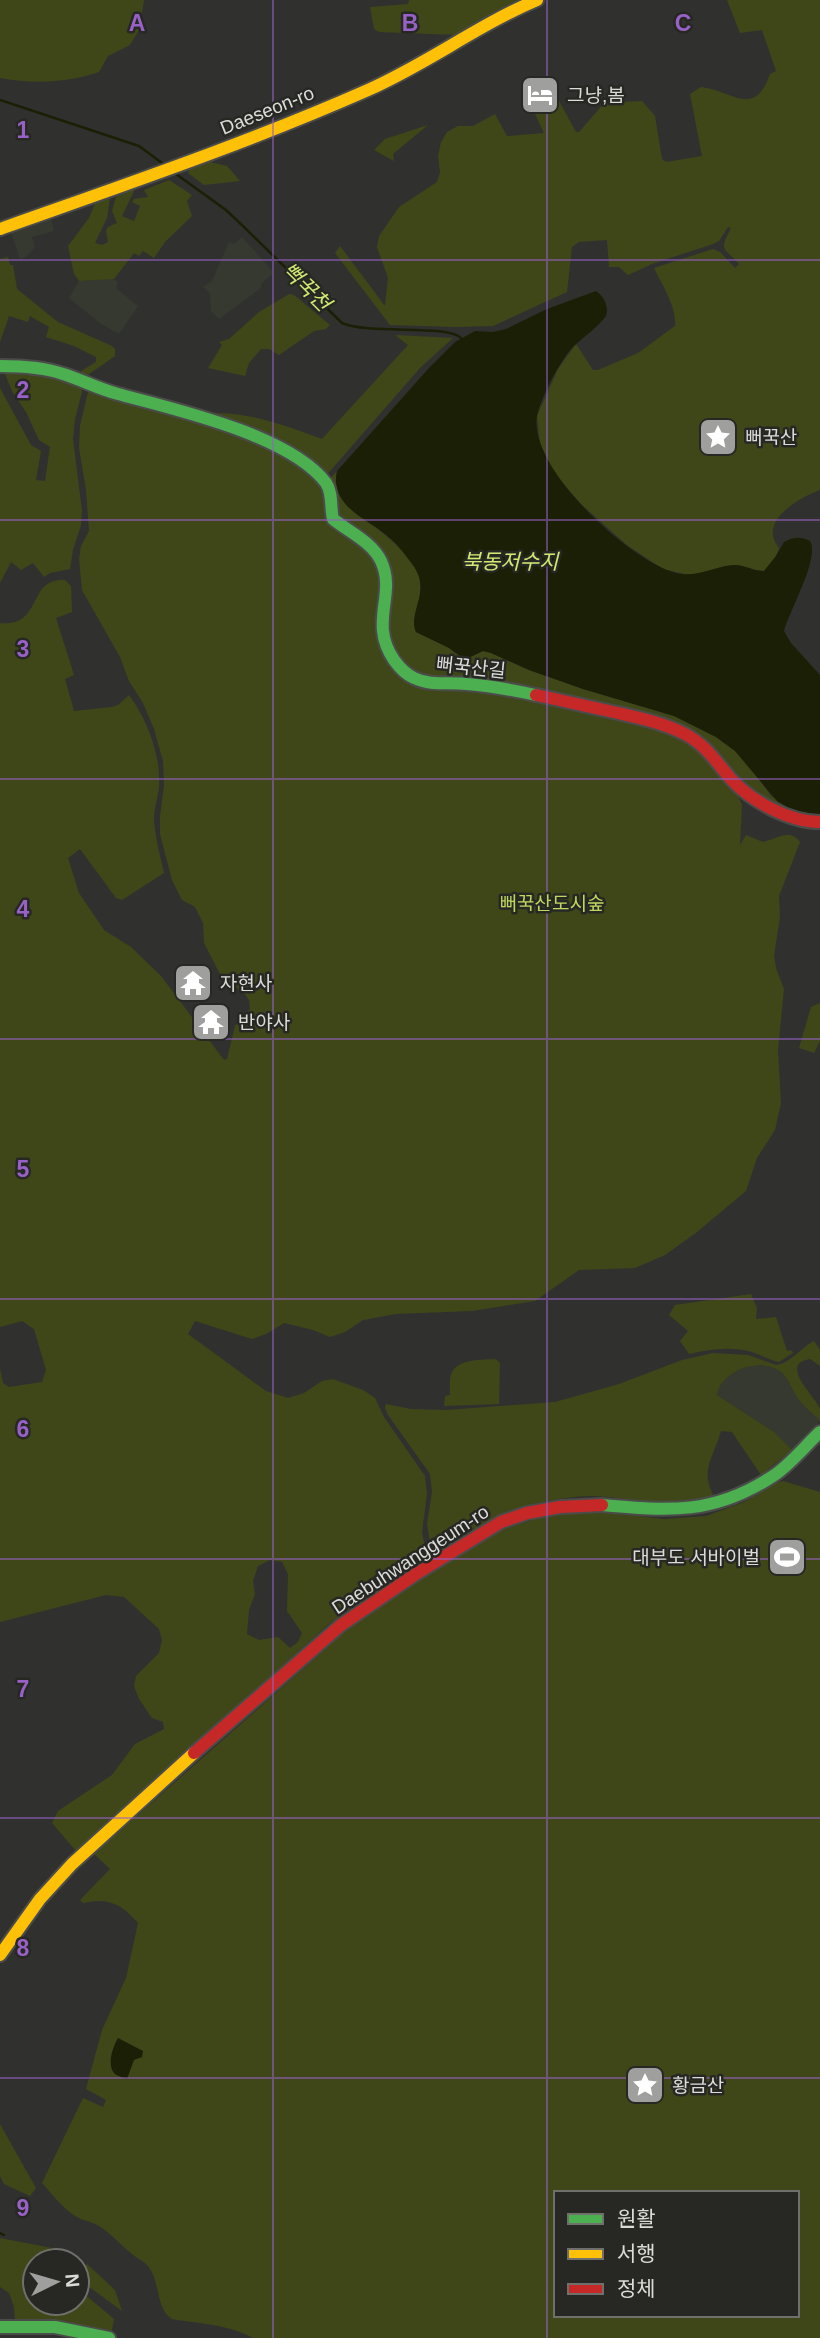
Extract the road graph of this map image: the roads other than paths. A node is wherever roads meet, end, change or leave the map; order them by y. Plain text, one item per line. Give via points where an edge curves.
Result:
1 (537, 0) edge
2 (0, 229) edge
3 (0, 366) edge
4 (820, 822) edge
5 (820, 1432) edge
6 (0, 1955) edge
7 (0, 2327) edge
8 (109, 2338) edge

1 - 2 street, Daeseon-ro via 379,86 160,173
3 - 4 street, 뻐꾹산길 via 53,371 165,405 251,436 312,468 331,495 333,519 362,539 382,562 386,574 380,614 384,645 414,678 501,688 652,720 703,745 747,792 795,819
5 - 6 street, Daebuhwanggeum-ro via 775,1475 733,1499 687,1510 592,1504 527,1513 501,1522 416,1574 341,1625 72,1864
7 - 8 street via 65,2328

